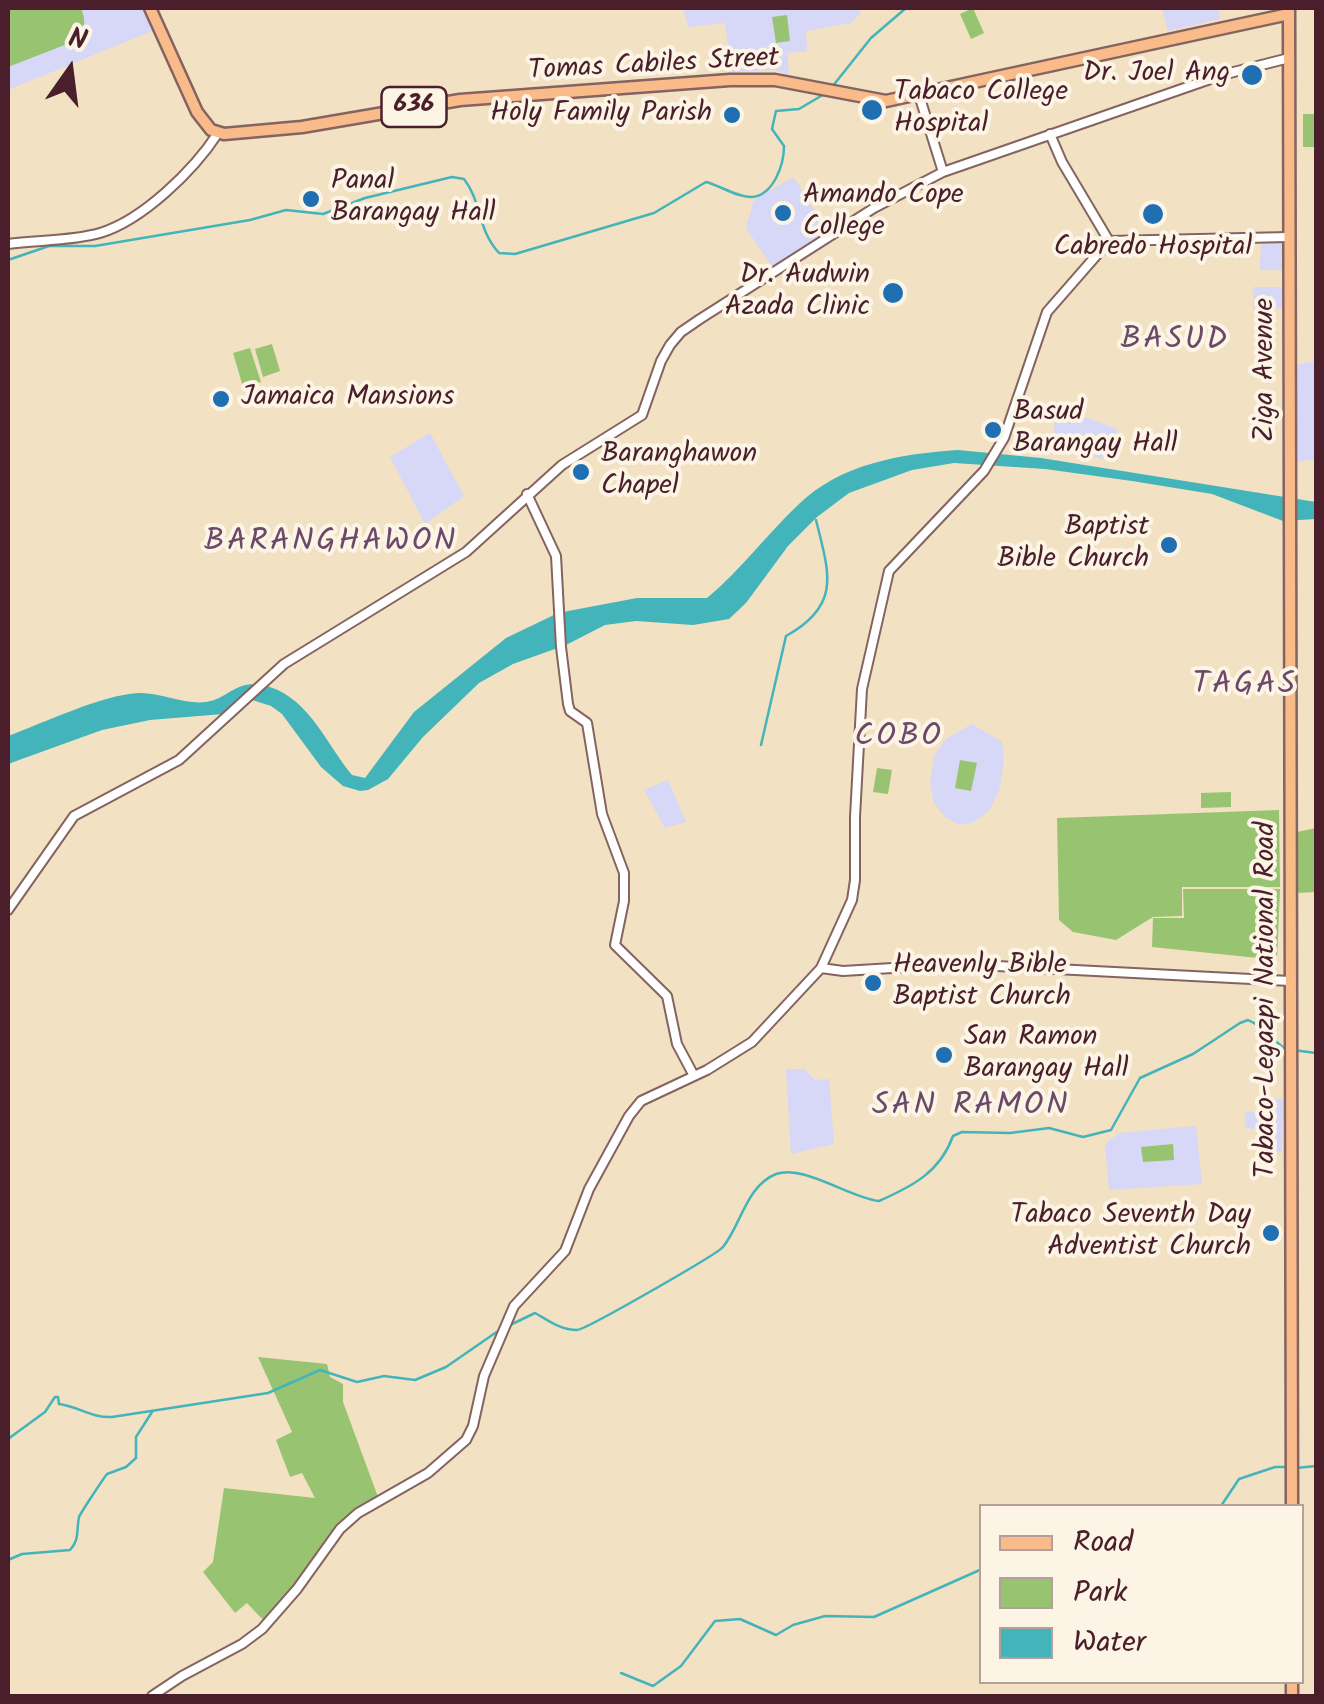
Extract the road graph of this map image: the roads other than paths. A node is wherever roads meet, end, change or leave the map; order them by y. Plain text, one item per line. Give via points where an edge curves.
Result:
1 (150, 8) edge
2 (1289, 11) edge
3 (1289, 58) junction
4 (919, 94) junction
5 (218, 134) junction
6 (1050, 134) junction
7 (943, 172) junction
8 (1289, 237) junction
9 (1109, 241) junction
10 (8, 244) edge
11 (1289, 493) joint
12 (527, 494) junction
13 (8, 910) edge
14 (821, 968) junction
15 (1290, 981) junction
16 (693, 1074) junction
17 (1292, 1504) edge
18 (152, 1696) edge

1 - 5 main road via 196,112
2 - 3 main road, Ziga Avenue
2 - 4 main road, Tomas Cabiles Street / 636
3 - 6 street
3 - 8 main road, Ziga Avenue
4 - 5 main road, Tomas Cabiles Street / 636 via 886,100 775,80 730,80 438,103
4 - 7 street
5 - 10 street via 156,200 119,225
6 - 7 street
6 - 9 street
7 - 12 street via 835,232 681,332 661,361 642,415
8 - 9 street
8 - 11 main road, Ziga Avenue
9 - 14 street via 1047,312 984,471 906,552 882,590 862,689 856,880 846,920
11 - 15 main road, Tabaco-Legazpi National Road
12 - 13 street via 466,552 300,652 179,760 74,816
12 - 16 street via 556,556 568,704 587,724 602,814 624,872 615,944 667,996 677,1044
14 - 15 street via 958,964
14 - 16 street via 763,1033
15 - 17 main road, Tabaco-Legazpi National Road
16 - 18 street via 642,1100 629,1116 589,1189 566,1250 508,1319 466,1440 428,1473 358,1513 262,1628

